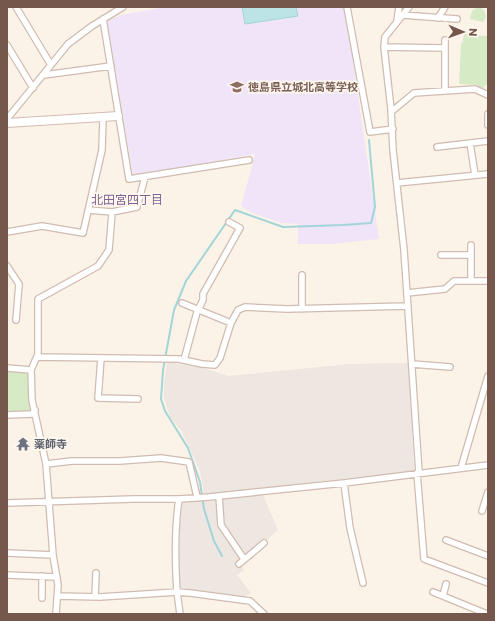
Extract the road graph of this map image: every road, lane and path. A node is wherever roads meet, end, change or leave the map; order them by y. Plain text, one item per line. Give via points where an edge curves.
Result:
1 (16, 7) edge
2 (122, 7) edge
3 (347, 7) edge
4 (399, 7) edge
5 (409, 7) edge
6 (445, 7) edge
7 (402, 15) junction
8 (438, 18) junction
9 (103, 19) junction
10 (456, 19) dead end
11 (397, 21) junction
12 (445, 40) dead end
13 (7, 45) edge
14 (384, 47) junction
15 (445, 48) junction
16 (51, 65) junction
17 (111, 66) junction
18 (44, 75) junction
19 (33, 88) junction
20 (488, 88) edge
21 (444, 90) junction
22 (485, 93) edge
23 (391, 112) junction
24 (488, 114) edge
25 (118, 116) junction
26 (103, 117) junction
27 (7, 119) edge
28 (7, 123) edge
29 (488, 125) edge
30 (393, 129) junction
31 (488, 141) edge
32 (470, 143) junction
33 (437, 147) dead end
34 (249, 160) dead end
35 (488, 174) edge
36 (474, 175) junction
37 (145, 177) junction
38 (397, 183) junction
39 (88, 210) junction
40 (112, 212) junction
41 (229, 222) dead end
42 (7, 232) edge
43 (471, 245) dead end
44 (441, 255) dead end
45 (471, 255) junction
46 (7, 266) edge
47 (302, 275) dead end
48 (471, 281) junction
49 (488, 281) edge
50 (406, 293) junction
51 (182, 303) dead end
52 (408, 306) junction
53 (302, 309) junction
54 (198, 310) junction
55 (16, 320) dead end
56 (230, 323) junction
57 (36, 357) junction
58 (101, 358) junction
59 (184, 360) junction
60 (412, 364) junction
61 (450, 367) dead end
62 (7, 368) edge
63 (32, 370) junction
64 (488, 376) edge
65 (138, 399) dead end
66 (35, 410) junction
67 (7, 415) edge
68 (46, 464) junction
69 (488, 465) edge
70 (461, 468) junction
71 (418, 473) junction
72 (344, 483) junction
73 (488, 492) edge
74 (219, 496) junction
75 (197, 497) junction
76 (179, 500) junction
77 (49, 501) junction
78 (7, 502) edge
79 (482, 511) dead end
80 (446, 540) dead end
81 (264, 543) dead end
82 (7, 553) edge
83 (53, 556) junction
84 (488, 556) edge
85 (244, 559) junction
86 (239, 564) dead end
87 (96, 573) dead end
88 (7, 575) edge
89 (42, 576) junction
90 (57, 577) junction
91 (363, 583) dead end
92 (488, 583) edge
93 (446, 584) dead end
94 (177, 592) junction
95 (433, 592) dead end
96 (57, 596) junction
97 (443, 596) junction
98 (95, 597) junction
99 (42, 598) dead end
100 (56, 614) edge
101 (180, 614) edge
102 (264, 614) edge
103 (487, 614) edge

1 - 16 street
2 - 9 street
3 - 30 street via 370,132
4 - 11 street
5 - 7 street
6 - 8 street
7 - 8 street
7 - 11 street
8 - 10 street
9 - 16 street via 68,44
9 - 17 street
11 - 14 street via 385,37
12 - 15 street
13 - 19 street
14 - 15 street
14 - 23 street
15 - 21 street
16 - 18 street
17 - 18 street
17 - 25 street
18 - 19 street
19 - 27 street
20 - 22 street
21 - 22 street via 475,89
21 - 23 street via 414,92
23 - 30 street
24 - 29 street
25 - 26 street
25 - 37 street via 129,179
26 - 28 street
26 - 39 street via 102,150
30 - 38 street
31 - 32 street
32 - 33 street
32 - 36 street
34 - 37 street
35 - 36 street
36 - 38 street
37 - 40 street via 137,207
38 - 50 street
39 - 40 street
39 - 42 street via 82,233 42,226
40 - 57 street via 109,250 98,266 38,299
41 - 54 street via 240,228 203,294
43 - 45 street
44 - 45 street
45 - 48 street
46 - 55 street via 19,284
47 - 53 street
48 - 49 street
48 - 50 street via 454,282 445,289
50 - 52 street
51 - 54 street
52 - 53 street
52 - 60 street
53 - 56 street via 244,307 238,310
54 - 56 street
54 - 59 street
56 - 59 street via 220,358 215,365
57 - 58 street
57 - 63 street
58 - 59 street
58 - 65 street via 98,398
60 - 61 street
60 - 71 street
62 - 63 street
63 - 66 street via 32,400
64 - 70 street
66 - 67 street via 32,414
66 - 68 street
68 - 75 street via 162,458 189,462
68 - 77 street
69 - 70 street
70 - 71 street
71 - 72 street
71 - 92 street via 424,559
72 - 74 street
72 - 91 street via 350,528
73 - 79 street
74 - 75 street
74 - 85 street via 221,525
75 - 76 street
76 - 77 street
76 - 94 street via 175,540
77 - 78 street
77 - 83 street
80 - 84 street
81 - 85 street
82 - 83 street
83 - 90 street
85 - 86 street
87 - 98 street
88 - 89 street
89 - 90 street
89 - 99 street
90 - 96 street
93 - 97 street
94 - 98 street
94 - 101 street
94 - 102 street via 250,601
95 - 97 street
96 - 98 street
96 - 100 street
97 - 103 street

